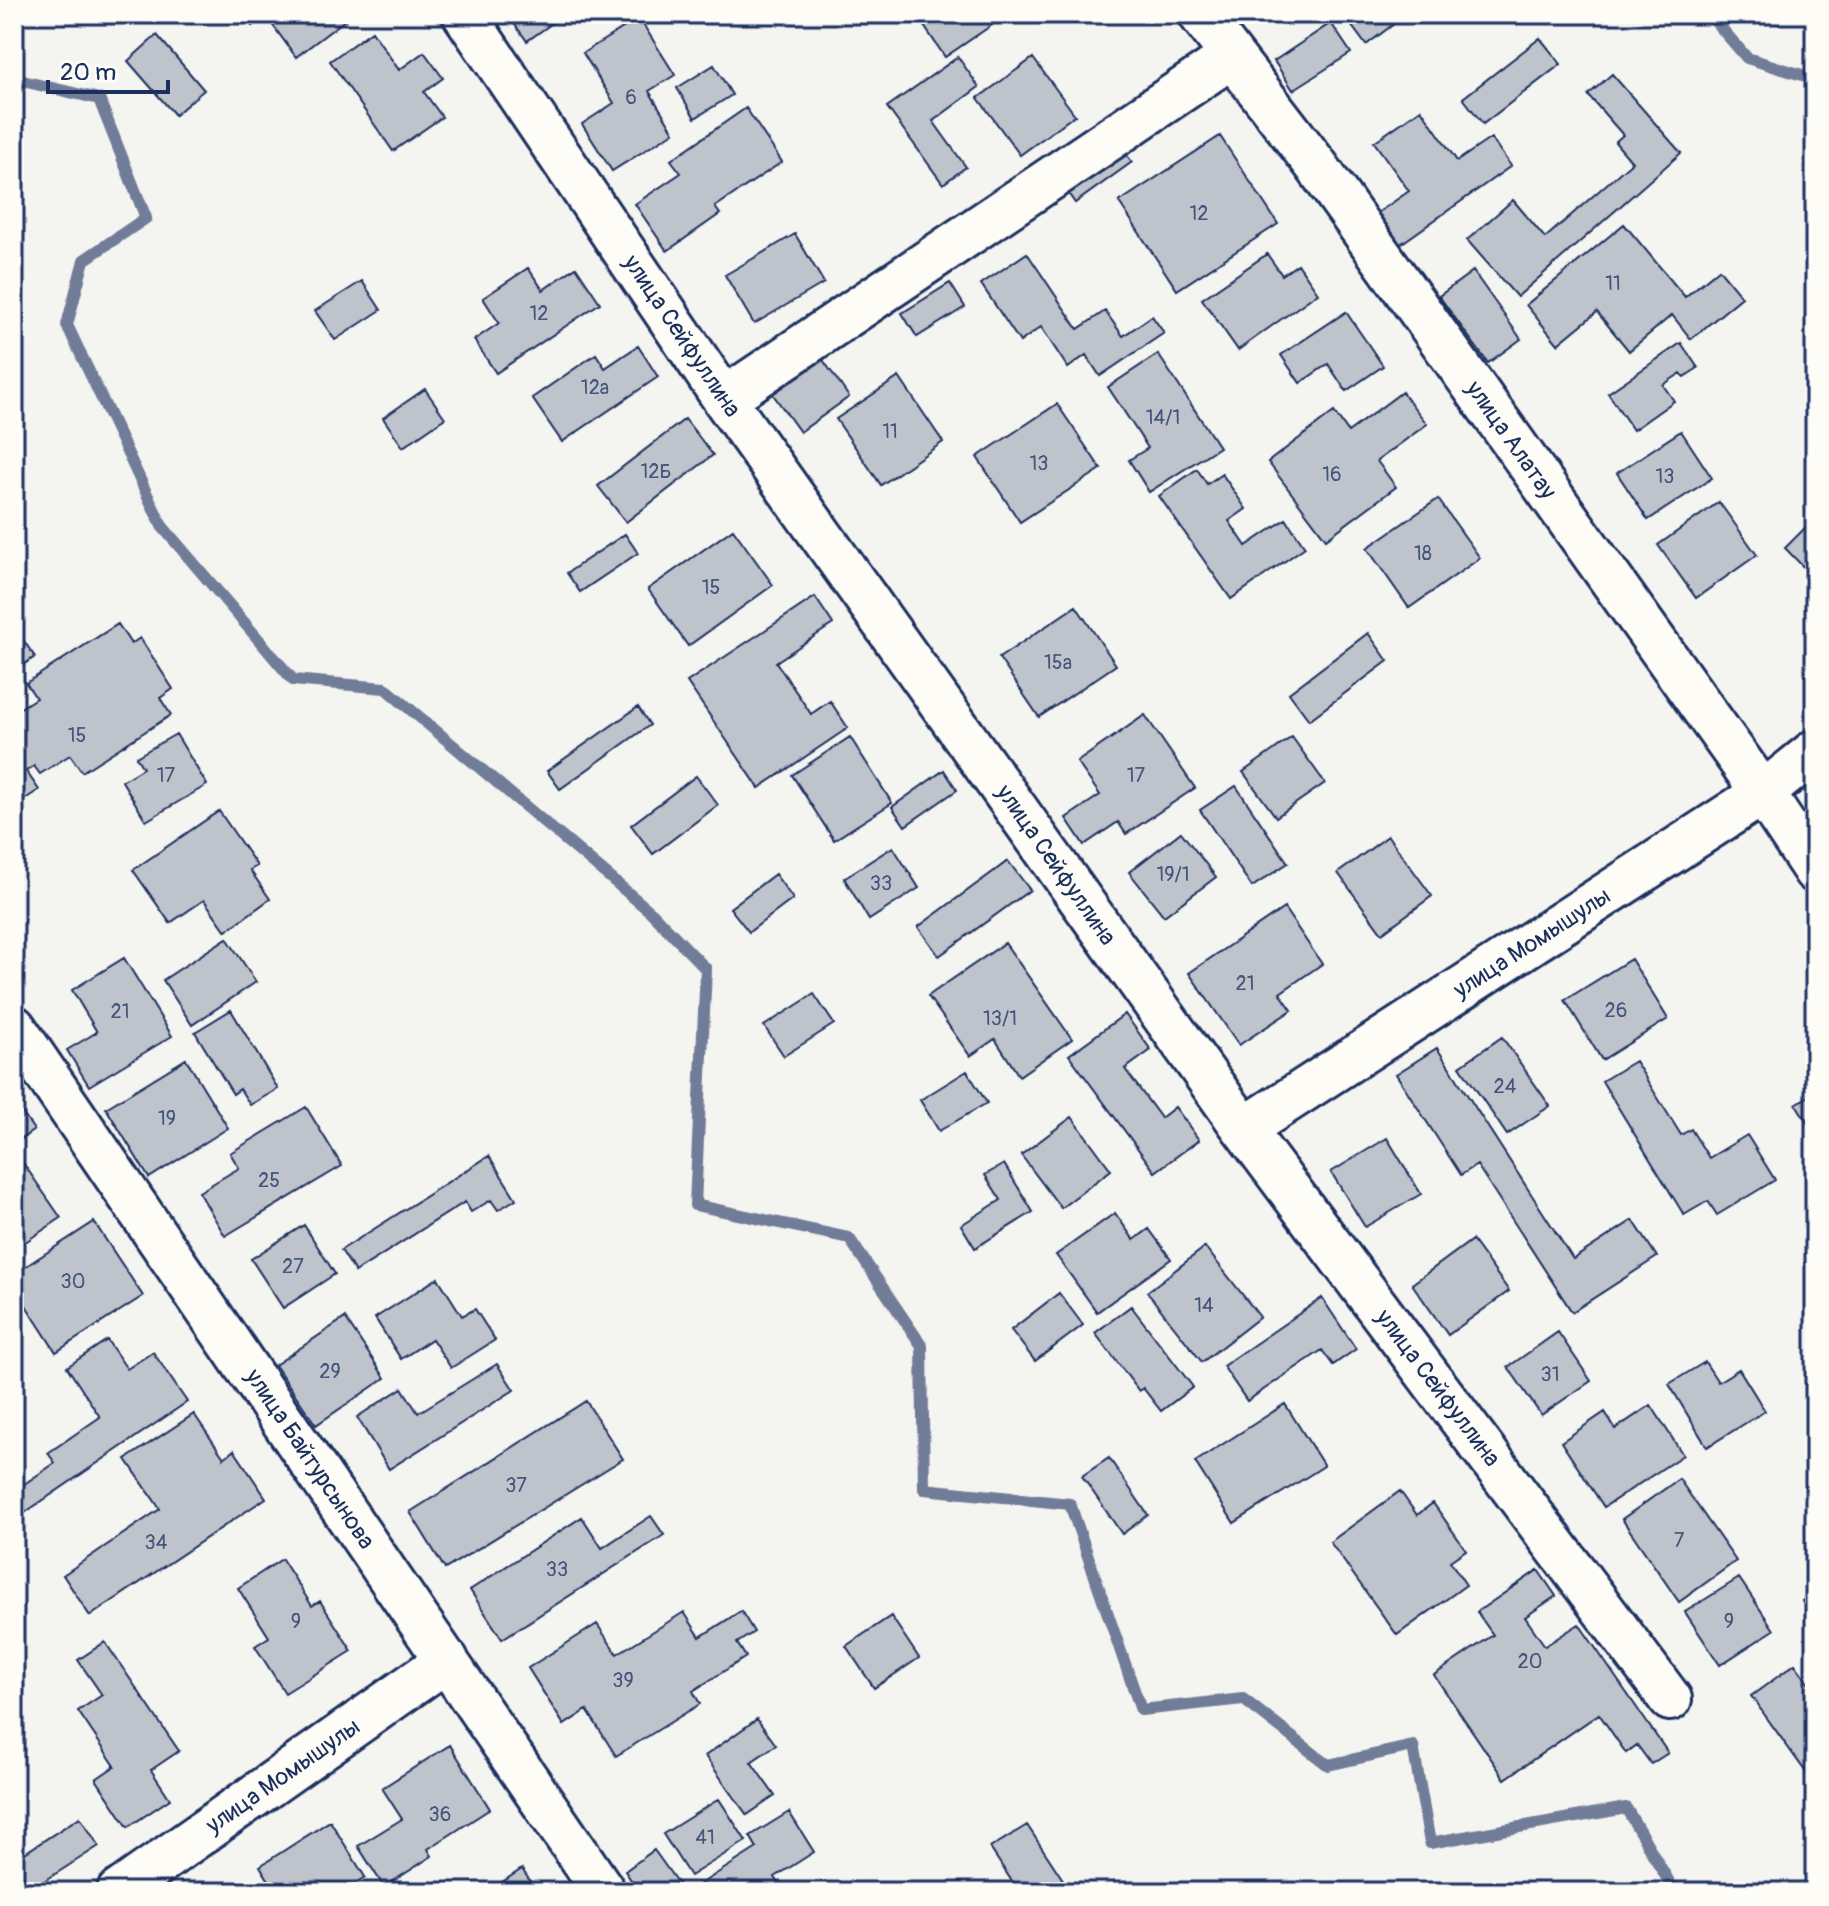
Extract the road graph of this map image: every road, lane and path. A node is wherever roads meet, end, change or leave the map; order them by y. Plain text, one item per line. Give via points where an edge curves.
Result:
1 (464, 14) edge
2 (1200, 14) edge
3 (1231, 57) junction
4 (724, 399) junction
5 (1815, 751) edge
6 (1763, 793) junction
7 (1815, 871) edge
8 (14, 1027) edge
9 (1244, 1129) junction
10 (447, 1660) junction
11 (1670, 1699) dead end
12 (118, 1892) edge
13 (604, 1892) edge

1 - 4 street, улица Сейфуллина
2 - 3 street, улица Алатау
3 - 4 street
3 - 6 street, улица Алатау via 1316,165
4 - 9 street, улица Сейфуллина
5 - 6 street, улица Момышулы
6 - 7 street, улица Алатау
6 - 9 street, улица Момышулы
8 - 10 street, улица Байтурсынова
9 - 11 street, улица Сейфуллина
10 - 12 street, улица Момышулы
10 - 13 street, улица Байтурсынова

